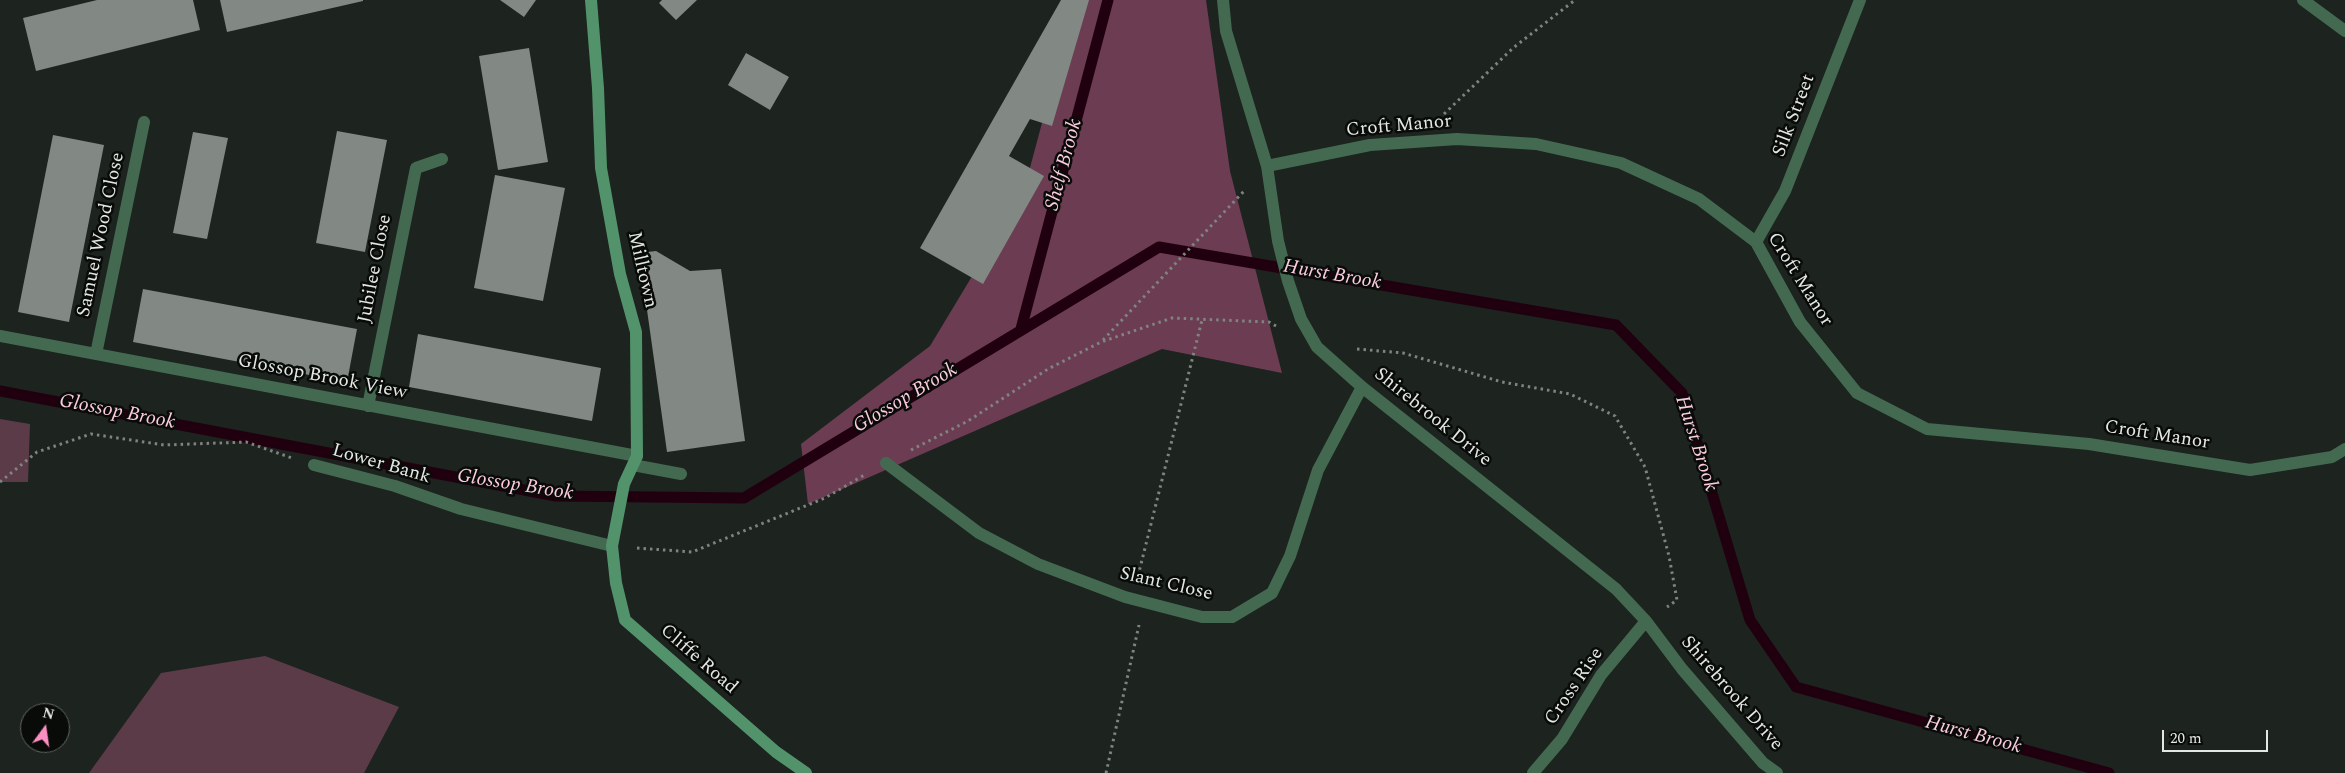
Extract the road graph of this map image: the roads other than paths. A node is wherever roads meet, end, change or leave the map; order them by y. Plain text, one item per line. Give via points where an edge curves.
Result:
1 (591, 0) edge
2 (1224, 0) edge
3 (1860, 0) edge
4 (2303, 0) edge
5 (2345, 31) edge
6 (144, 122) dead end
7 (442, 159) dead end
8 (1267, 166) junction
9 (1756, 242) junction
10 (0, 336) edge
11 (96, 354) junction
12 (1362, 387) junction
13 (368, 406) junction
14 (2345, 449) edge
15 (635, 461) junction
16 (886, 463) road end
17 (314, 465) road end
18 (681, 474) dead end
19 (613, 540) junction
20 (1646, 621) junction
21 (806, 773) edge
22 (1533, 773) edge
23 (1777, 773) edge

1 - 15 street, Milltown via 601,168 620,274 636,332
2 - 8 street, Shirebrook Drive via 1226,31
3 - 9 street, Silk Street via 1786,191
4 - 5 street
6 - 11 street, Samuel Wood Close
7 - 13 street, Jubilee Close via 416,168
8 - 9 street, Croft Manor via 1370,145 1457,139 1536,144 1620,163 1699,198
8 - 12 street, Shirebrook Drive via 1278,241 1301,319 1317,347
9 - 14 street, Croft Manor via 1800,322 1856,393 1927,429 2089,444 2250,470 2332,457
10 - 11 street, Glossop Brook View
11 - 13 street, Glossop Brook View
12 - 16 street, Slant Close via 1318,470 1290,556 1272,593 1232,617 1202,617 1138,600 1038,564 979,533
12 - 20 street, Shirebrook Drive via 1616,589
13 - 15 street, Glossop Brook View
15 - 18 street, Glossop Brook View
15 - 19 street, Milltown via 624,484
17 - 19 street, Lower Bank via 395,486 462,509
19 - 21 street, Cliffe Road via 616,583 625,620 776,752
20 - 22 street, Cross Rise via 1601,675 1562,740
20 - 23 street, Shirebrook Drive via 1694,683 1763,763

